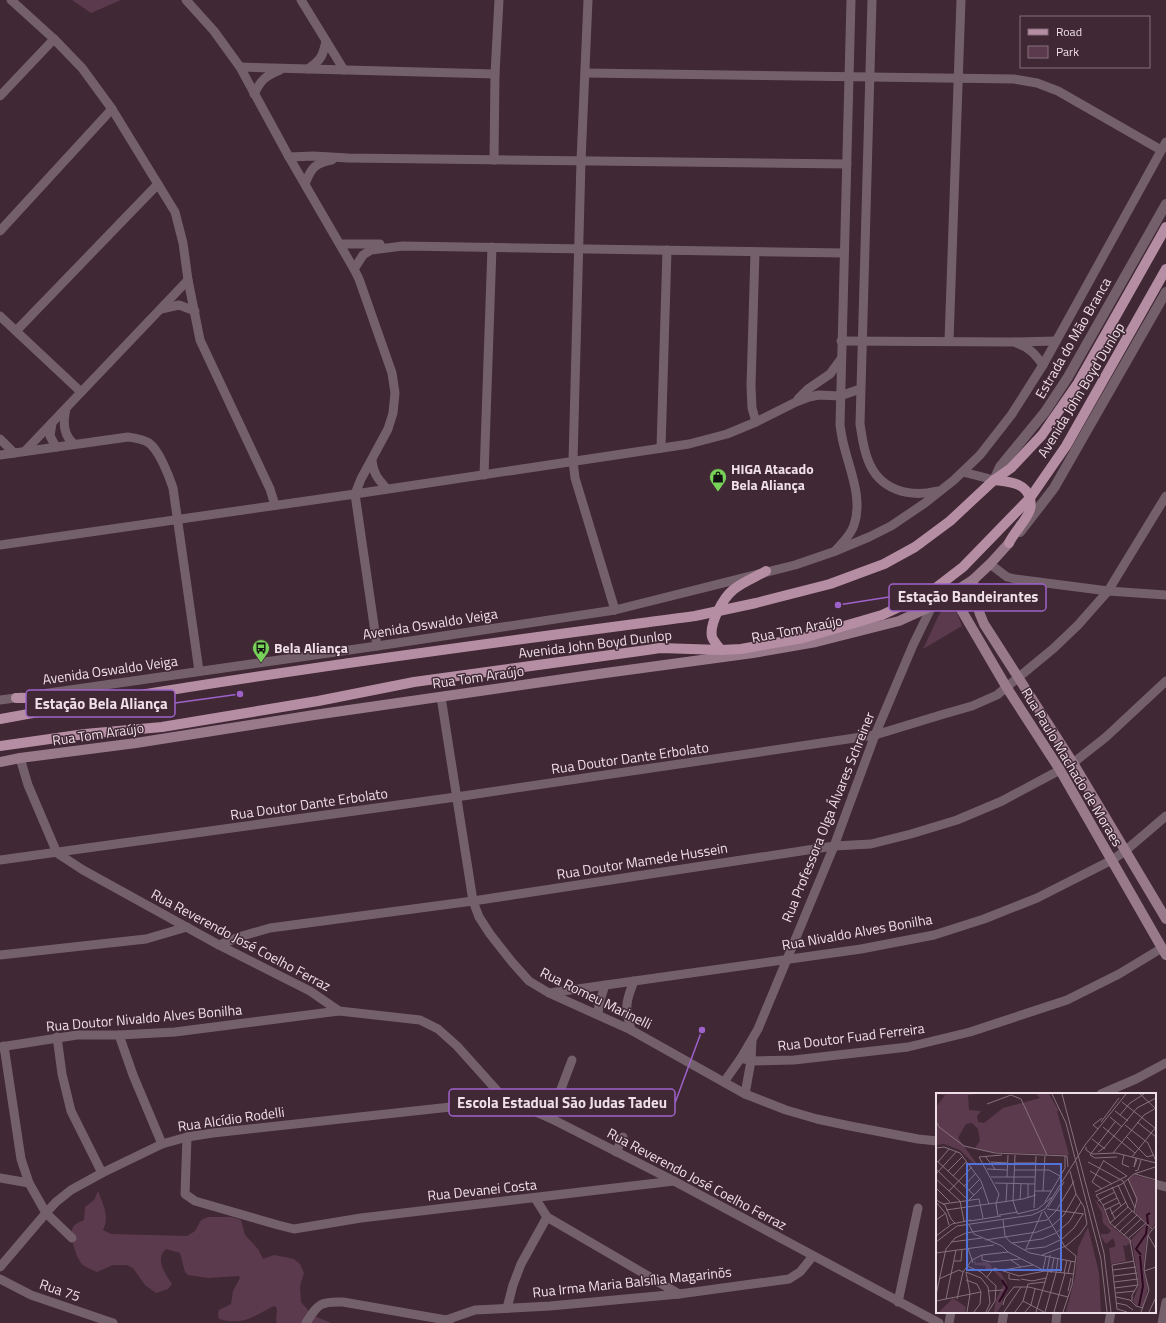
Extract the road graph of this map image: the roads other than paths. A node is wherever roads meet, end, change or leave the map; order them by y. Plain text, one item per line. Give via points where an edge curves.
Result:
1 (11, 0) edge
2 (186, 0) edge
3 (301, 0) edge
4 (499, 0) edge
5 (588, 0) edge
6 (851, 0) edge
7 (872, 0) edge
8 (961, 0) edge
9 (309, 4) edge
10 (54, 39) junction
11 (326, 41) junction
12 (240, 67) junction
13 (285, 69) junction
14 (308, 69) junction
15 (344, 70) junction
16 (585, 73) junction
17 (496, 74) junction
18 (848, 77) junction
19 (870, 78) junction
20 (959, 78) junction
21 (254, 94) junction
22 (0, 96) edge
23 (112, 109) junction
24 (1164, 146) edge
25 (289, 157) junction
26 (348, 158) junction
27 (494, 160) junction
28 (581, 161) junction
29 (847, 164) junction
30 (158, 184) junction
31 (305, 184) junction
32 (1166, 204) edge
33 (1166, 227) edge
34 (0, 231) edge
35 (340, 244) junction
36 (403, 246) junction
37 (492, 247) junction
38 (579, 249) junction
39 (667, 250) junction
40 (755, 252) junction
41 (844, 253) junction
42 (354, 269) junction
43 (1166, 269) edge
44 (188, 280) junction
45 (1166, 292) edge
46 (160, 309) junction
47 (195, 311) junction
48 (0, 316) edge
49 (16, 331) junction
50 (841, 341) junction
51 (863, 341) junction
52 (949, 341) junction
53 (1056, 341) junction
54 (1011, 342) junction
55 (841, 360) junction
56 (1043, 365) junction
57 (860, 389) junction
58 (80, 392) junction
59 (840, 396) junction
60 (796, 402) junction
61 (66, 408) junction
62 (52, 421) junction
63 (756, 422) junction
64 (0, 439) edge
65 (74, 444) junction
66 (56, 447) junction
67 (661, 448) junction
68 (25, 451) junction
69 (14, 453) junction
70 (0, 455) edge
71 (372, 461) junction
72 (572, 461) junction
73 (963, 472) junction
74 (484, 475) junction
75 (994, 480) junction
76 (387, 489) junction
77 (942, 490) junction
78 (355, 494) junction
79 (1166, 496) edge
80 (1030, 498) junction
81 (275, 506) junction
82 (178, 519) junction
83 (1009, 544) junction
84 (0, 545) edge
85 (833, 552) junction
86 (990, 564) junction
87 (766, 572) junction
88 (973, 580) junction
89 (1108, 591) junction
90 (952, 594) junction
91 (1166, 595) edge
92 (932, 606) junction
93 (615, 610) junction
94 (718, 611) junction
95 (825, 632) junction
96 (816, 642) junction
97 (377, 646) junction
98 (741, 649) junction
99 (721, 650) junction
100 (753, 653) junction
101 (199, 671) junction
102 (1018, 676) junction
103 (1166, 681) edge
104 (1007, 688) junction
105 (440, 697) junction
106 (16, 698) junction
107 (0, 700) edge
108 (87, 703) junction
109 (0, 719) edge
110 (874, 735) junction
111 (0, 746) edge
112 (20, 758) junction
113 (0, 762) edge
114 (1073, 763) junction
115 (1060, 770) junction
116 (456, 798) junction
117 (1166, 816) edge
118 (834, 846) junction
119 (1125, 851) junction
120 (57, 853) junction
121 (0, 860) edge
122 (1112, 860) junction
123 (473, 901) junction
124 (1166, 919) edge
125 (187, 927) junction
126 (219, 945) junction
127 (1164, 951) edge
128 (0, 955) edge
129 (786, 959) junction
130 (634, 981) junction
131 (605, 985) junction
132 (549, 993) junction
133 (339, 1011) junction
134 (598, 1014) junction
135 (631, 1030) junction
136 (119, 1035) junction
137 (57, 1038) junction
138 (752, 1038) junction
139 (2, 1046) edge
140 (741, 1058) junction
141 (572, 1060) dead end
142 (751, 1061) junction
143 (1166, 1063) edge
144 (724, 1082) junction
145 (1103, 1093) edge
146 (745, 1094) junction
147 (510, 1105) junction
148 (550, 1118) junction
149 (187, 1137) junction
150 (623, 1137) dead end
151 (936, 1141) edge
152 (162, 1144) junction
153 (616, 1152) junction
154 (102, 1173) junction
155 (0, 1178) edge
156 (674, 1182) junction
157 (28, 1183) junction
158 (1156, 1184) edge
159 (1166, 1187) edge
160 (535, 1198) junction
161 (918, 1208) dead end
162 (46, 1213) junction
163 (548, 1217) junction
164 (72, 1238) dead end
165 (813, 1256) junction
166 (0, 1268) edge
167 (0, 1279) edge
168 (679, 1294) junction
169 (898, 1302) junction
170 (1166, 1302) edge
171 (507, 1308) junction
172 (951, 1313) edge
173 (1004, 1313) edge
174 (1058, 1313) edge
175 (1111, 1313) edge
176 (448, 1321) edge
177 (113, 1323) edge
178 (306, 1323) edge
179 (939, 1323) edge
180 (949, 1323) edge
181 (1002, 1323) edge
182 (1056, 1323) edge
183 (1109, 1323) edge
184 (1162, 1323) edge

1 - 10 street
2 - 12 street via 214,31
3 - 9 street
4 - 17 street
5 - 16 street
6 - 18 street
7 - 19 street
8 - 20 street
9 - 11 street
10 - 22 street
10 - 23 street via 82,68
11 - 14 street via 324,54
11 - 15 street
12 - 13 street
12 - 21 street
13 - 14 street
13 - 21 street via 269,74 261,81
14 - 15 street
15 - 17 street
16 - 18 street
16 - 28 street
17 - 27 street
18 - 19 street
18 - 29 street
19 - 20 street
19 - 51 street
20 - 24 street via 1014,79 1037,83 1058,91
20 - 52 street
21 - 25 street
23 - 30 street
23 - 34 street
24 - 53 street, Avenida Oswaldo Veiga
25 - 26 street
25 - 31 street
26 - 27 street
26 - 31 street via 324,161 315,165
27 - 28 street
28 - 29 street
28 - 38 street
29 - 41 street
30 - 44 street via 175,212 183,243
30 - 49 street
31 - 35 street
32 - 75 street, Estrada do Mão Branca via 1068,377 1045,412 1000,467
33 - 75 main road, Avenida John Boyd Dunlop via 1078,383 1030,450
35 - 36 street
35 - 42 street
36 - 37 street
36 - 42 street via 371,250
37 - 38 street
37 - 74 street
38 - 39 street
38 - 72 street
39 - 40 street
39 - 67 street
40 - 41 street
40 - 63 street via 751,386 752,408
41 - 50 street
42 - 71 street via 392,374 395,393 394,413
43 - 80 main road, Avenida John Boyd Dunlop via 1066,446
44 - 46 street
44 - 47 street
45 - 83 street via 1054,488
46 - 47 street via 178,305
46 - 58 street
47 - 81 street via 200,340 270,489
48 - 49 street
49 - 58 street
50 - 51 street
50 - 55 street
51 - 52 street
51 - 57 street
52 - 54 street
53 - 54 street
53 - 56 street, Avenida Oswaldo Veiga
54 - 56 street via 1025,346
55 - 59 street
55 - 60 street via 830,374 808,389
56 - 73 street, Avenida Oswaldo Veiga via 1012,414
57 - 59 street
57 - 77 street via 863,442 874,472 885,483 905,493 926,494
58 - 61 street
59 - 60 street via 819,395
59 - 85 street via 843,444 858,509 854,525
60 - 63 street
61 - 62 street
61 - 65 street via 63,421
62 - 66 street via 50,436
62 - 68 street
63 - 67 street via 728,434
64 - 69 street
65 - 66 street
65 - 82 street via 128,438 140,439 151,444 170,479
66 - 68 street
67 - 72 street
68 - 69 street
69 - 70 street
71 - 76 street via 374,473
71 - 78 street
72 - 74 street
72 - 93 street
73 - 75 street
73 - 77 street, Avenida Oswaldo Veiga
74 - 76 street
75 - 80 main road via 1020,485
75 - 94 main road, Avenida John Boyd Dunlop via 950,521 915,547 884,564 830,584
76 - 78 street
77 - 85 street, Avenida Oswaldo Veiga via 891,526
78 - 81 street
78 - 97 street
79 - 89 street, Rua Doutor Dante Erbolato
80 - 83 main road via 1029,512
80 - 95 main road, Avenida John Boyd Dunlop via 963,567 937,587 882,614
81 - 82 street
82 - 84 street
82 - 101 street
83 - 86 main road
85 - 87 street, Avenida Oswaldo Veiga
86 - 88 main road
86 - 89 street via 1007,577 1015,579
87 - 93 street, Avenida Oswaldo Veiga
87 - 94 main road via 735,588 727,595
88 - 90 main road
88 - 102 main road, Rua Paulo Machado de Moraes via 978,612
89 - 91 street
89 - 102 street, Rua Doutor Dante Erbolato via 1054,648
90 - 92 main road, Rua Tom Araújo
90 - 104 main road, Rua Paulo Machado de Moraes
92 - 96 main road, Rua Tom Araújo via 899,621
92 - 110 street, Rua Professora Olga Álvares Schreiner
93 - 97 street, Avenida Oswaldo Veiga
94 - 99 main road via 712,631 714,642
94 - 108 main road, Avenida John Boyd Dunlop via 296,670
95 - 96 main road
95 - 98 main road, Avenida John Boyd Dunlop
96 - 100 main road, Rua Tom Araújo
97 - 101 street, Avenida Oswaldo Veiga
98 - 99 main road, Avenida John Boyd Dunlop
98 - 100 main road
99 - 111 main road, Avenida John Boyd Dunlop via 660,648 414,682 162,727 85,734
100 - 105 main road, Rua Tom Araújo
101 - 106 street, Avenida Oswaldo Veiga
102 - 104 street, Rua Doutor Dante Erbolato
102 - 114 main road, Rua Paulo Machado de Moraes
103 - 114 street via 1106,737
104 - 110 street, Rua Doutor Dante Erbolato via 972,706
104 - 115 main road, Rua Paulo Machado de Moraes
105 - 112 main road, Rua Tom Araújo
105 - 116 street, Rua Romeu Marinelli
106 - 107 street, Avenida Oswaldo Veiga
106 - 108 main road via 48,698
108 - 109 main road, Avenida John Boyd Dunlop
110 - 116 street, Rua Doutor Dante Erbolato
110 - 118 street, Rua Professora Olga Álvares Schreiner
112 - 113 main road, Rua Tom Araújo
112 - 120 street
114 - 119 main road, Rua Paulo Machado de Moraes
115 - 118 street, Rua Doutor Mamede Hussein via 1002,801 957,820 871,844
115 - 122 main road, Rua Paulo Machado de Moraes
116 - 120 street, Rua Doutor Dante Erbolato
116 - 123 street, Rua Romeu Marinelli
117 - 119 street, Rua Nivaldo Alves Bonilha
118 - 123 street, Rua Doutor Mamede Hussein
118 - 129 street, Rua Professora Olga Álvares Schreiner
119 - 122 street, Rua Nivaldo Alves Bonilha
119 - 124 main road, Rua Paulo Machado de Moraes
120 - 121 street, Rua Doutor Dante Erbolato
120 - 125 street, Rua Reverendo José Coelho Ferraz
122 - 127 main road, Rua Paulo Machado de Moraes
122 - 129 street, Rua Nivaldo Alves Bonilha via 1037,898 984,919 934,934 861,949
123 - 126 street, Rua Doutor Mamede Hussein via 270,928
123 - 132 street, Rua Romeu Marinelli via 479,917 512,962 529,981
125 - 126 street, Rua Reverendo José Coelho Ferraz
125 - 128 street via 146,939
126 - 133 street, Rua Reverendo José Coelho Ferraz via 310,991
127 - 142 street, Rua Doutor Fuad Ferreira via 1067,1000 970,1032 908,1047 794,1060
129 - 130 street, Rua Nivaldo Alves Bonilha
129 - 138 street, Rua Professora Olga Álvares Schreiner
130 - 131 street, Rua Nivaldo Alves Bonilha
130 - 135 street via 626,999 626,1012
131 - 132 street, Rua Nivaldo Alves Bonilha
131 - 134 street
132 - 134 street, Rua Romeu Marinelli
133 - 136 street, Rua Doutor Nivaldo Alves Bonilha via 175,1032
133 - 147 street, Rua Reverendo José Coelho Ferraz via 420,1020 438,1029 457,1046
134 - 135 street, Rua Romeu Marinelli
135 - 144 street, Rua Romeu Marinelli
136 - 137 street, Rua Doutor Nivaldo Alves Bonilha via 77,1035
136 - 152 street
137 - 139 street, Rua Doutor Nivaldo Alves Bonilha
137 - 154 street via 71,1111
138 - 140 street, Rua Professora Olga Álvares Schreiner
138 - 142 street, Rua Professora Olga Álvares Schreiner
139 - 157 street via 21,1159
140 - 142 street, Rua Doutor Fuad Ferreira
140 - 144 street, Rua Professora Olga Álvares Schreiner
141 - 148 street
142 - 146 street, Rua Professora Olga Álvares Schreiner
143 - 145 street
144 - 146 street, Rua Romeu Marinelli
146 - 151 street, Rua Romeu Marinelli via 817,1119
147 - 148 street, Rua Reverendo José Coelho Ferraz via 527,1108
147 - 149 street, Rua Alcídio Rodelli via 488,1103
148 - 153 street, Rua Reverendo José Coelho Ferraz
149 - 152 street, Rua Alcídio Rodelli
149 - 160 street, Rua Devanei Costa via 185,1194 195,1201 294,1229 361,1218
150 - 153 street
152 - 154 street, Rua Alcídio Rodelli
153 - 156 street, Rua Reverendo José Coelho Ferraz
154 - 162 street, Rua Alcídio Rodelli via 71,1190
155 - 157 street
156 - 160 street, Rua Devanei Costa
156 - 165 street, Rua Reverendo José Coelho Ferraz
157 - 162 street
158 - 159 street
160 - 163 street
161 - 169 street
162 - 164 street
162 - 166 street, Rua Alcídio Rodelli
163 - 168 street
163 - 171 street via 521,1264 512,1285
165 - 168 street, Rua Irma Maria Balsília Magarinõs via 800,1272 789,1279
165 - 169 street, Rua Reverendo José Coelho Ferraz
167 - 177 street, Rua 75 via 31,1295
168 - 171 street, Rua Irma Maria Balsília Magarinõs
169 - 179 street, Rua Reverendo José Coelho Ferraz
170 - 184 street
171 - 176 street, Rua Irma Maria Balsília Magarinõs via 475,1310
172 - 180 street
173 - 181 street
174 - 182 street
175 - 183 street
176 - 178 street via 330,1301 320,1305

